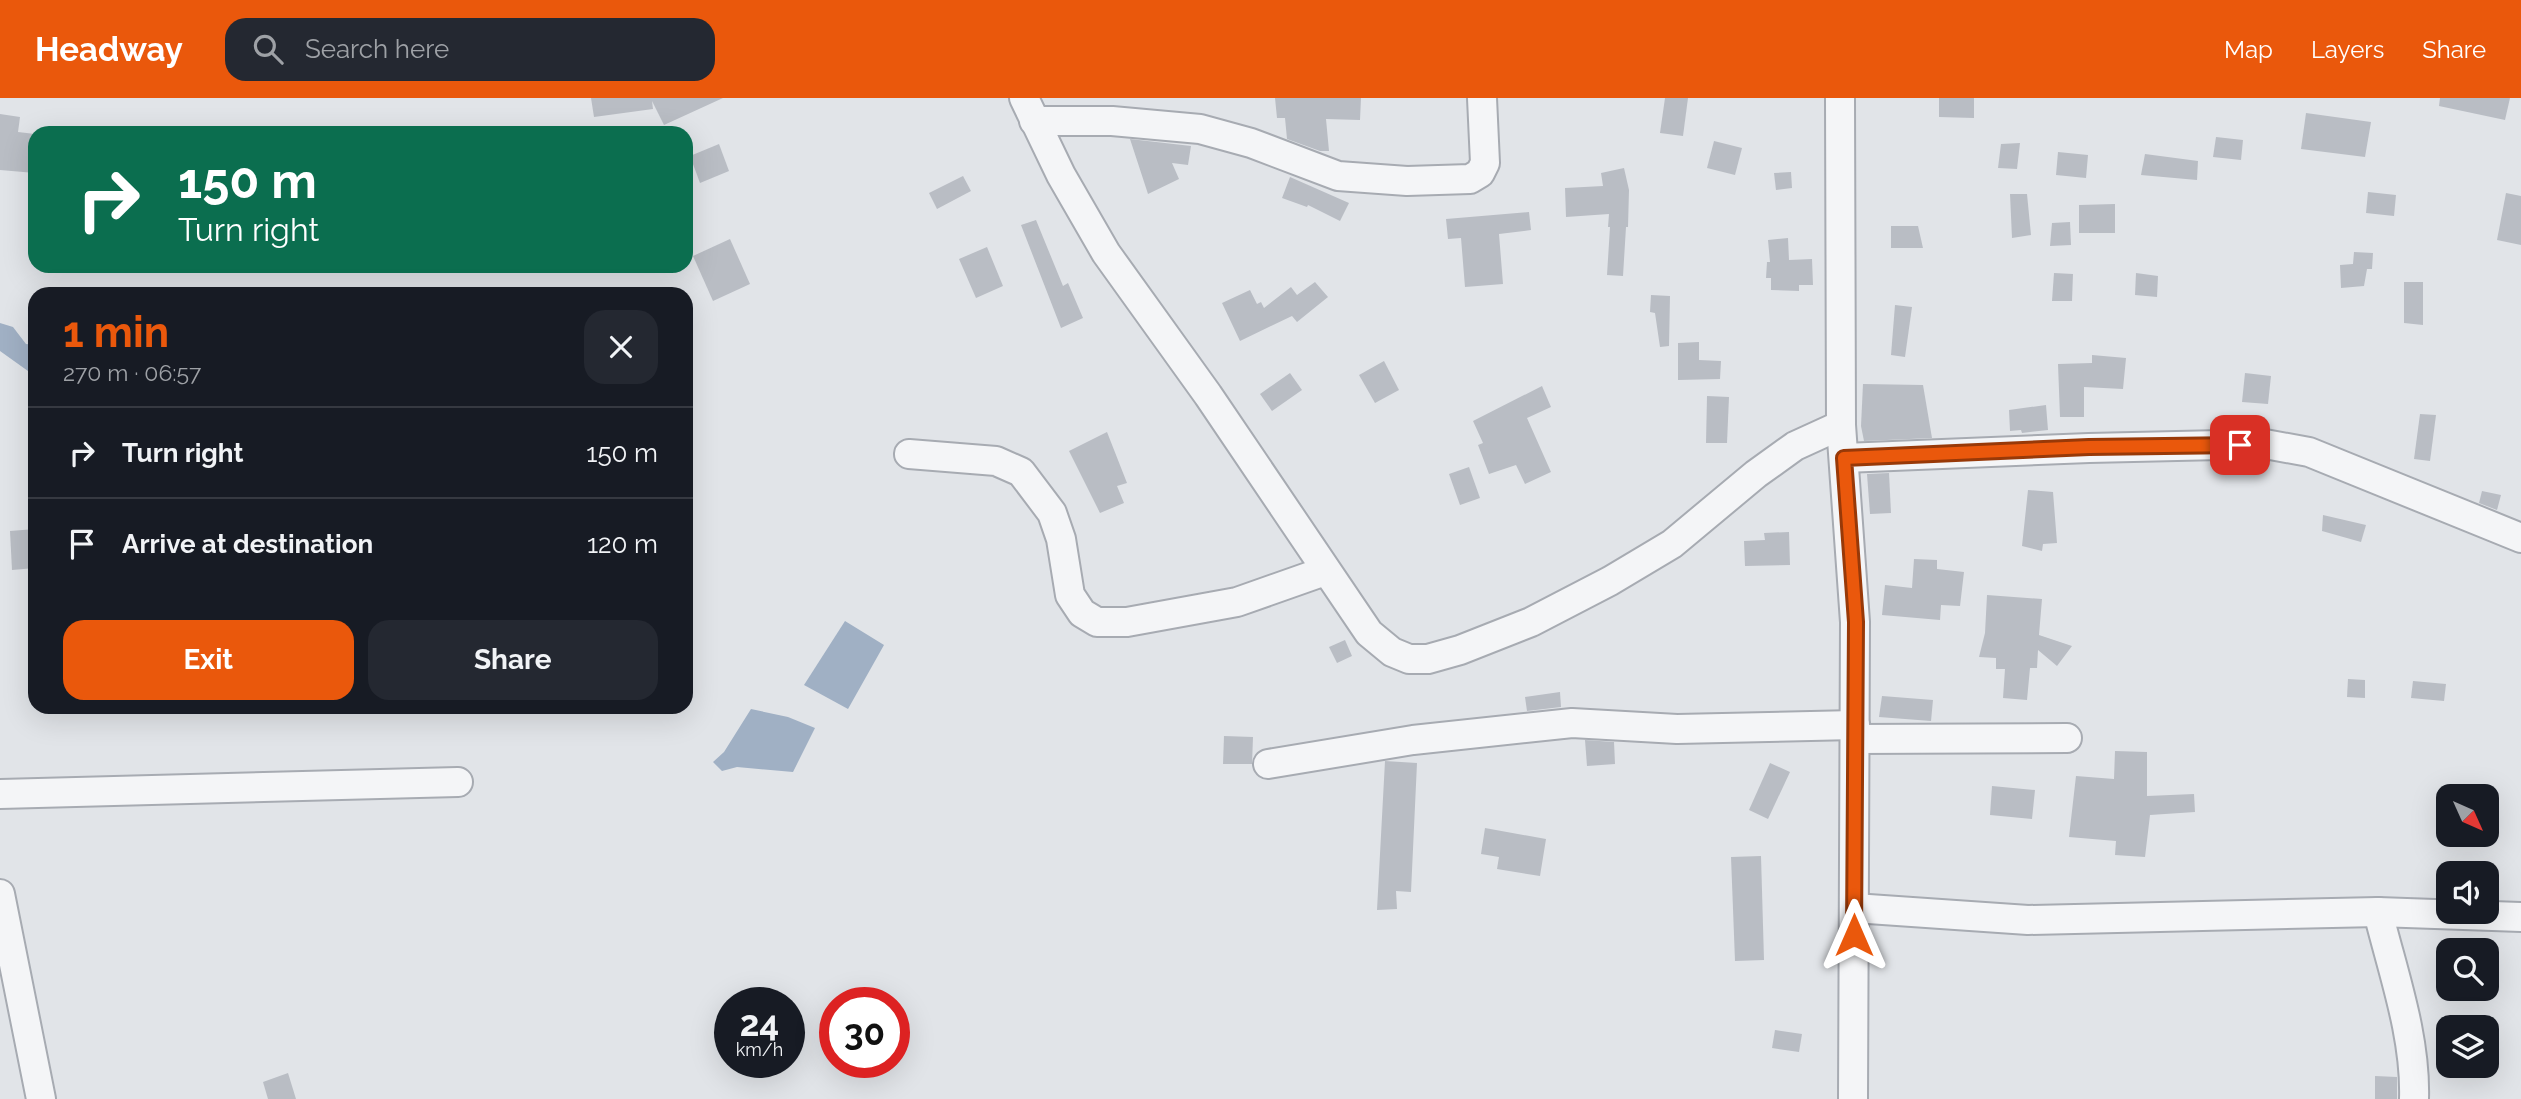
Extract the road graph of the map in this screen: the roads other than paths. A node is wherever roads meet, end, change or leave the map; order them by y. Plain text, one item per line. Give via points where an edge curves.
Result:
1 (1482, 98) edge
2 (1840, 98) edge
3 (1029, 109) edge
4 (1842, 425) junction
5 (909, 454) dead end
6 (1844, 458) junction
7 (2521, 538) edge
8 (1325, 571) junction
9 (1855, 732) junction
10 (2067, 738) dead end
11 (1268, 764) dead end
12 (458, 782) dead end
13 (0, 794) edge
14 (0, 894) edge
15 (1854, 908) junction
16 (2378, 912) junction
17 (2521, 917) edge
18 (41, 1099) edge
19 (1853, 1099) edge
20 (2414, 1099) edge

1 - 3 street via 1485,163 1480,173 1470,179 1407,181 1338,176 1200,129
2 - 4 street
3 - 8 street via 1106,253
4 - 6 street
4 - 8 street via 1795,446 1672,544 1610,581 1531,622 1460,650 1427,659 1392,653 1369,633
5 - 8 street via 996,461 1021,472 1052,513 1070,595 1082,613 1097,622 1127,622 1237,602
6 - 7 street via 2265,444 2309,452
6 - 9 street via 1856,622
9 - 10 street
9 - 11 street via 1572,723 1413,740
9 - 15 street
12 - 13 street
14 - 18 street
15 - 16 street via 2028,920
15 - 19 street
16 - 17 street
16 - 20 street via 2410,1037

